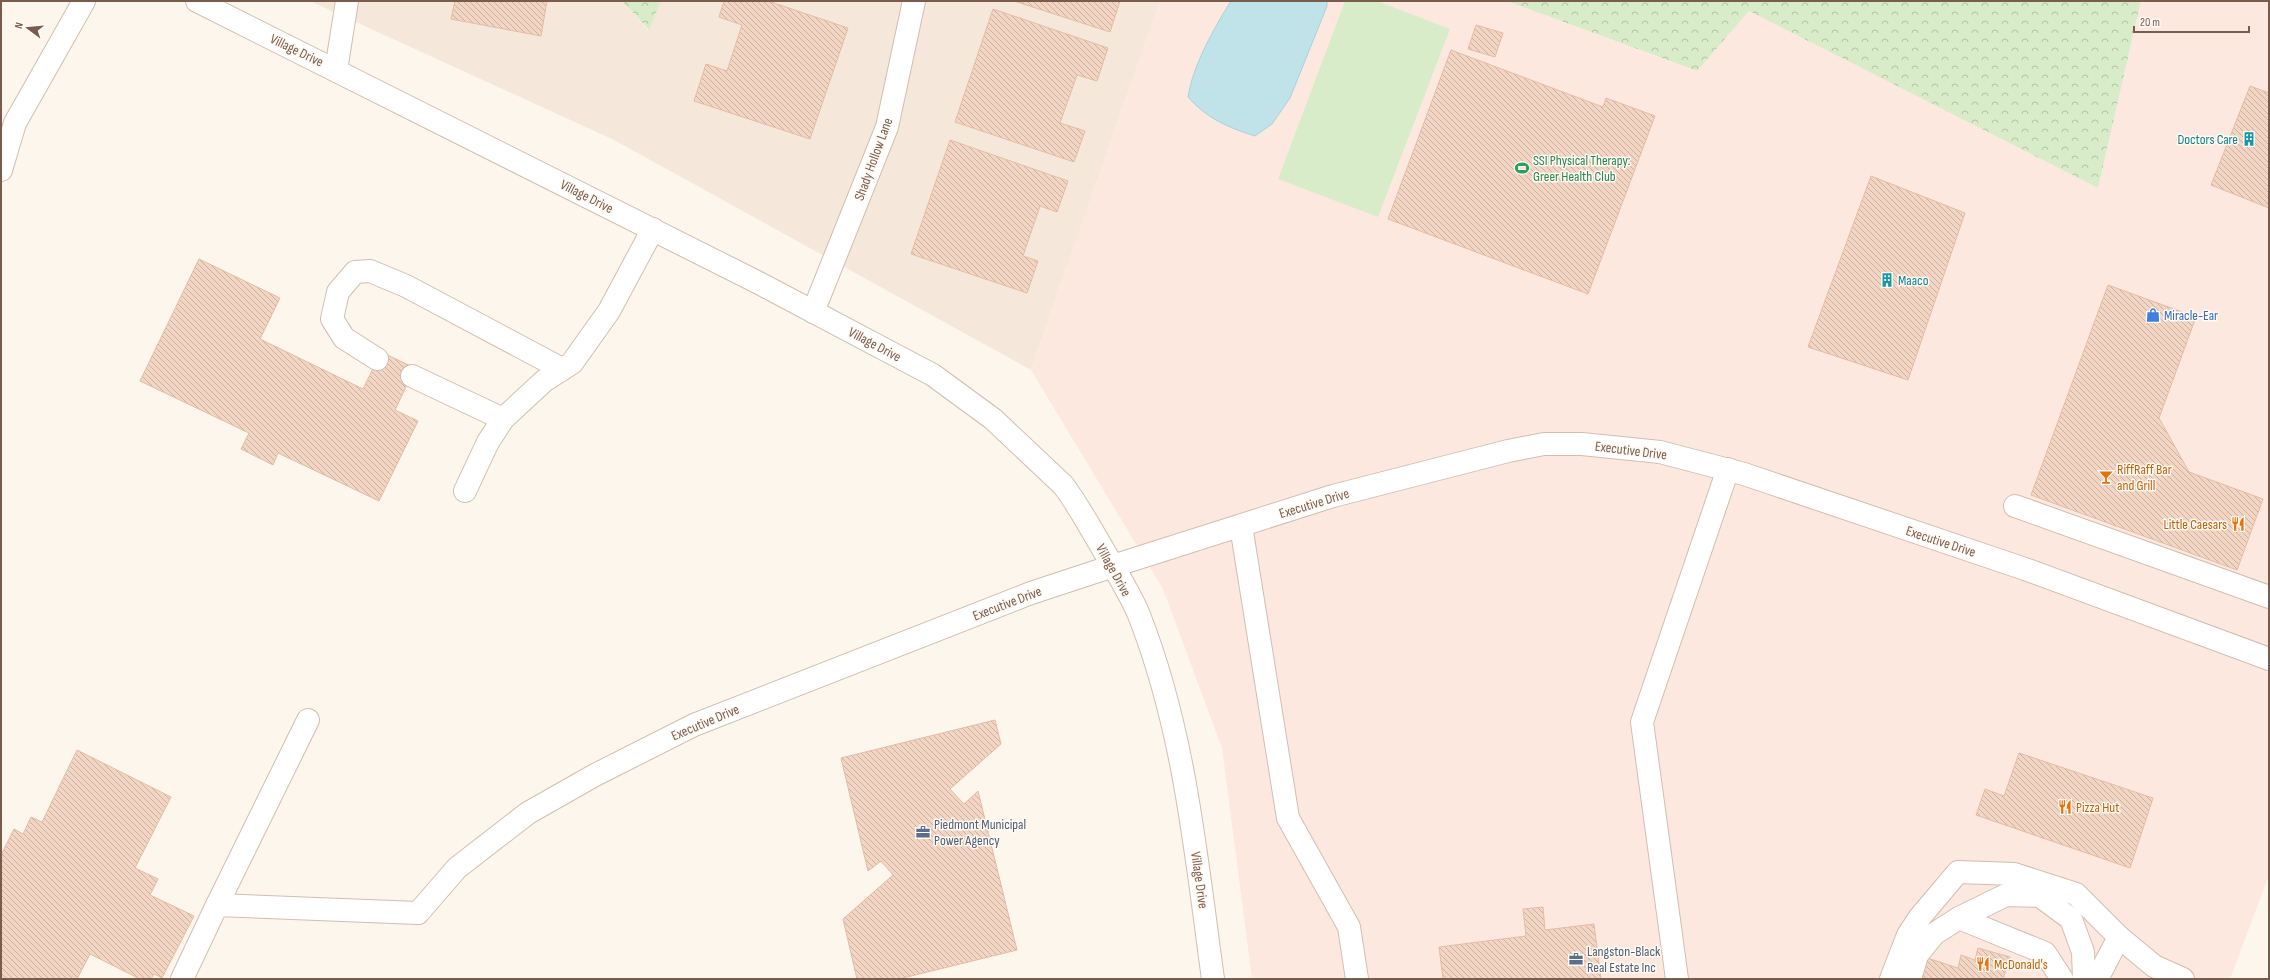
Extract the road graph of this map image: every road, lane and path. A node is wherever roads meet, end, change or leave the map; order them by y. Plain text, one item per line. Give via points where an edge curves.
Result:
1 (84, 1) edge
2 (197, 1) edge
3 (347, 1) edge
4 (914, 1) edge
5 (336, 70) junction
6 (1, 170) edge
7 (653, 229) junction
8 (813, 312) junction
9 (377, 359) dead end
10 (562, 370) junction
11 (412, 376) dead end
12 (503, 419) junction
13 (1728, 469) junction
14 (465, 491) dead end
15 (2015, 506) dead end
16 (1241, 526) junction
17 (1113, 566) junction
18 (2269, 597) edge
19 (2269, 658) edge
20 (308, 720) dead end
21 (217, 905) junction
22 (1959, 918) junction
23 (2119, 937) junction
24 (182, 979) edge
25 (1213, 979) edge
26 (1357, 979) edge
27 (1677, 979) edge
28 (1891, 979) edge
29 (1910, 979) edge
30 (2062, 979) edge
31 (2084, 979) edge
32 (2097, 979) edge
33 (2183, 979) edge

1 - 6 street via 15,123
2 - 5 street, Village Drive
3 - 5 street
4 - 8 street, Shady Hollow Lane via 887,127
5 - 7 street, Village Drive
7 - 8 street, Village Drive
7 - 10 street via 609,311 572,364
8 - 17 street, Village Drive via 933,375 993,419 1063,485
9 - 10 street via 344,338 332,319 338,292 355,272 370,271 406,286
10 - 12 street via 544,381
11 - 12 street
12 - 14 street via 488,442
13 - 16 street, Executive Drive via 1660,452 1582,444 1544,444 1333,496
13 - 19 street, Executive Drive via 2019,567
13 - 27 street via 1642,722
15 - 18 street
16 - 17 street, Executive Drive
16 - 26 street via 1288,818 1348,927
17 - 21 street, Executive Drive via 1031,593 687,728 528,813 457,868 418,913
17 - 25 street, Village Drive via 1138,614 1167,697 1189,797
20 - 21 street
21 - 24 street
22 - 29 street via 1934,934 1917,955
22 - 30 street via 2045,953
22 - 31 street via 2006,895 2040,896 2071,919 2083,952
23 - 28 street via 2076,894 2014,874 1958,872 1908,935
23 - 32 street
23 - 33 street via 2154,966

